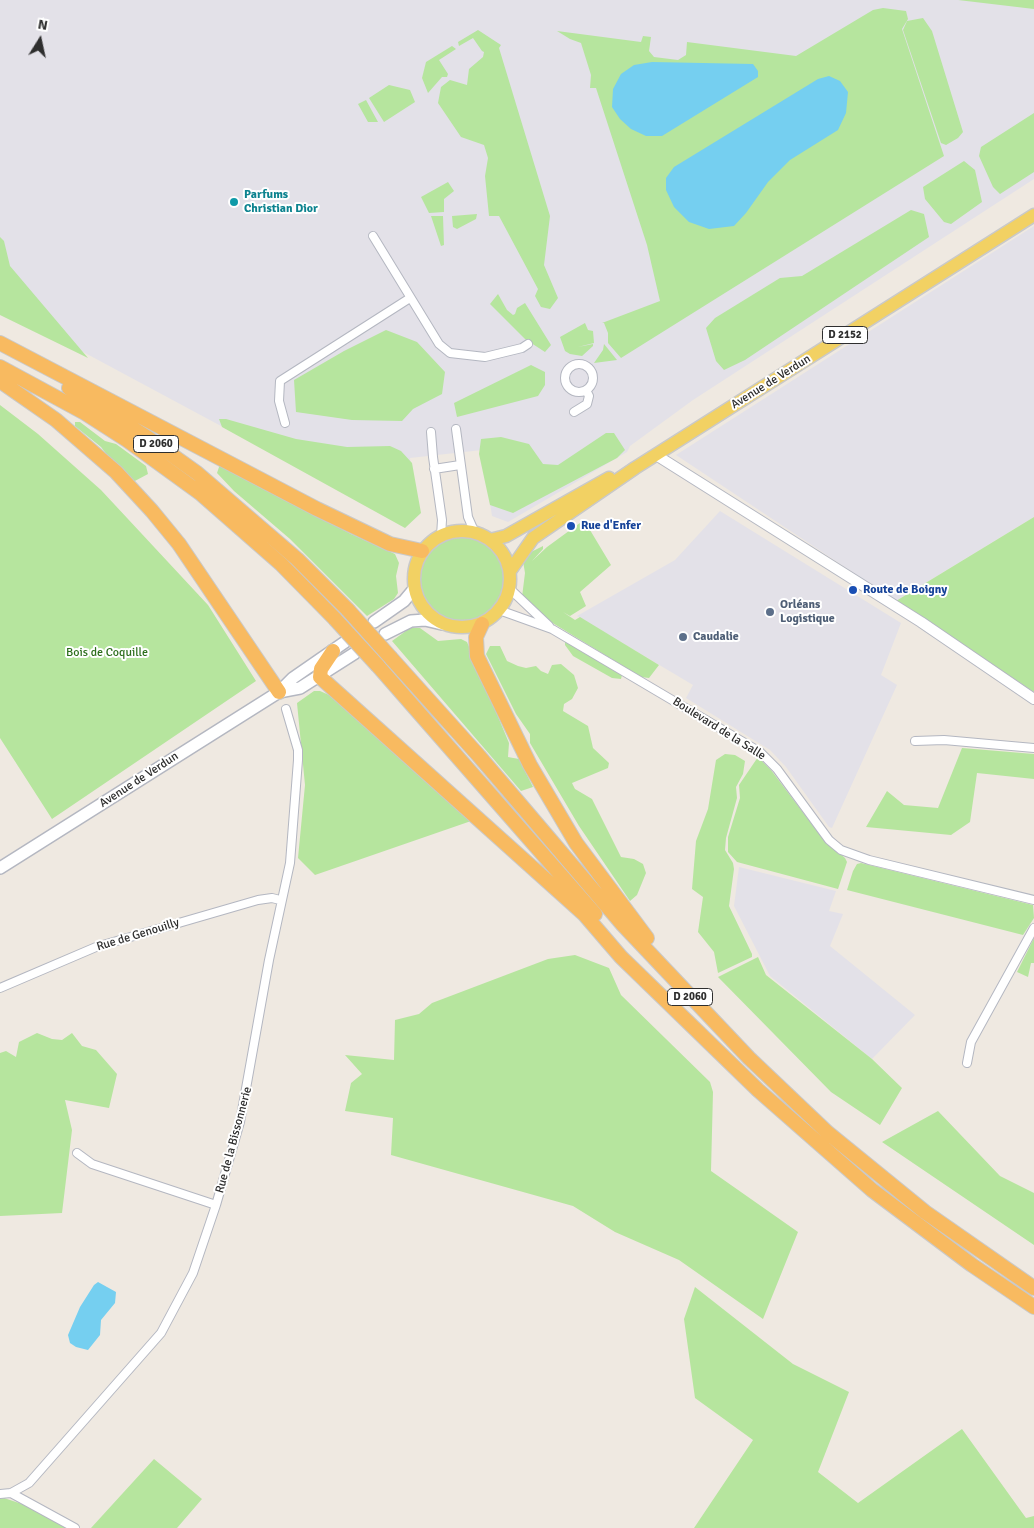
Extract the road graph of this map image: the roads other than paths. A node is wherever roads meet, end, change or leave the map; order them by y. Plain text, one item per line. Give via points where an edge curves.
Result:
1 (1034, 215) edge
2 (373, 236) dead end
3 (410, 298) junction
4 (0, 343) edge
5 (528, 344) dead end
6 (0, 351) edge
7 (0, 367) edge
8 (0, 381) edge
9 (586, 390) dead end
10 (574, 412) dead end
11 (285, 423) dead end
12 (456, 429) dead end
13 (431, 432) dead end
14 (656, 455) junction
15 (460, 465) junction
16 (635, 468) junction
17 (434, 470) junction
18 (476, 533) junction
19 (441, 536) junction
20 (490, 540) junction
21 (422, 551) junction
22 (510, 571) junction
23 (414, 589) junction
24 (510, 589) junction
25 (500, 610) junction
26 (374, 622) dead end
27 (442, 624) junction
28 (482, 624) junction
29 (552, 629) junction
30 (385, 634) dead end
31 (345, 642) dead end
32 (333, 651) junction
33 (356, 653) dead end
34 (320, 677) junction
35 (279, 692) junction
36 (1034, 699) edge
37 (286, 709) dead end
38 (915, 741) dead end
39 (1034, 748) edge
40 (0, 868) edge
41 (280, 900) junction
42 (1034, 900) edge
43 (1034, 928) edge
44 (0, 988) edge
45 (698, 1006) junction
46 (712, 1044) junction
47 (967, 1063) dead end
48 (77, 1153) dead end
49 (216, 1205) junction
50 (1034, 1288) edge
51 (1034, 1307) edge
52 (11, 1493) junction
53 (0, 1494) edge
54 (75, 1528) edge

1 - 14 main road, Avenue de Verdun / D 2152
2 - 3 street
3 - 5 street via 439,344 450,353 485,357
3 - 11 street via 280,381 279,401
4 - 21 highway via 317,509 390,544
6 - 45 highway, D 2060, bridge via 76,391 148,438 197,473 298,559 485,763 623,925
7 - 46 highway, D 2060, bridge via 127,440 200,493 281,564 378,666 645,972
8 - 35 highway via 56,420 116,472 152,511 179,544
9 - 10 street via 588,404
12 - 15 street
13 - 17 street
14 - 16 main road, Avenue de Verdun / D 2152
14 - 36 street via 920,622
15 - 17 street
15 - 18 street via 468,517
16 - 20 main road, Avenue de Verdun / D 2152 via 601,482 506,536
16 - 22 main road, Avenue de Verdun / D 2152 via 533,538
17 - 19 street via 442,520
18 - 19 main road via 458,531
18 - 20 main road
19 - 21 main road
20 - 22 main road via 504,555
21 - 23 main road via 414,568
22 - 24 main road
23 - 26 main road via 404,601
23 - 27 main road via 420,605
24 - 25 main road
24 - 29 street, Boulevard de la Salle
25 - 28 main road
25 - 29 street, Boulevard de la Salle
27 - 28 main road via 462,628
27 - 30 main road via 411,621
28 - 45 highway via 476,637 477,656 530,765 576,843
29 - 42 street, Boulevard de la Salle via 760,752 777,769 829,840 841,850 869,860
31 - 32 main road, Avenue de Verdun
32 - 34 highway via 321,669
32 - 35 main road, Avenue de Verdun via 292,678
33 - 34 main road, Avenue de Verdun
34 - 35 main road, Avenue de Verdun via 300,688
34 - 46 highway via 584,914 621,956
35 - 40 main road, Avenue de Verdun
37 - 41 street, Rue de la Bissonnerie via 298,750 298,779 290,863
38 - 39 street via 944,740
41 - 44 street, Rue de Genouilly via 258,900 96,947
41 - 49 street, Rue de la Bissonnerie via 247,1091
43 - 47 street via 971,1042
45 - 50 highway, D 2060 via 828,1133 926,1212
46 - 51 highway, D 2060 via 758,1090 872,1190
48 - 49 street via 92,1164
49 - 52 street, Rue de la Bissonnerie via 193,1273 161,1333 29,1483
52 - 53 street, Rue de la Bissonnerie
52 - 54 street

